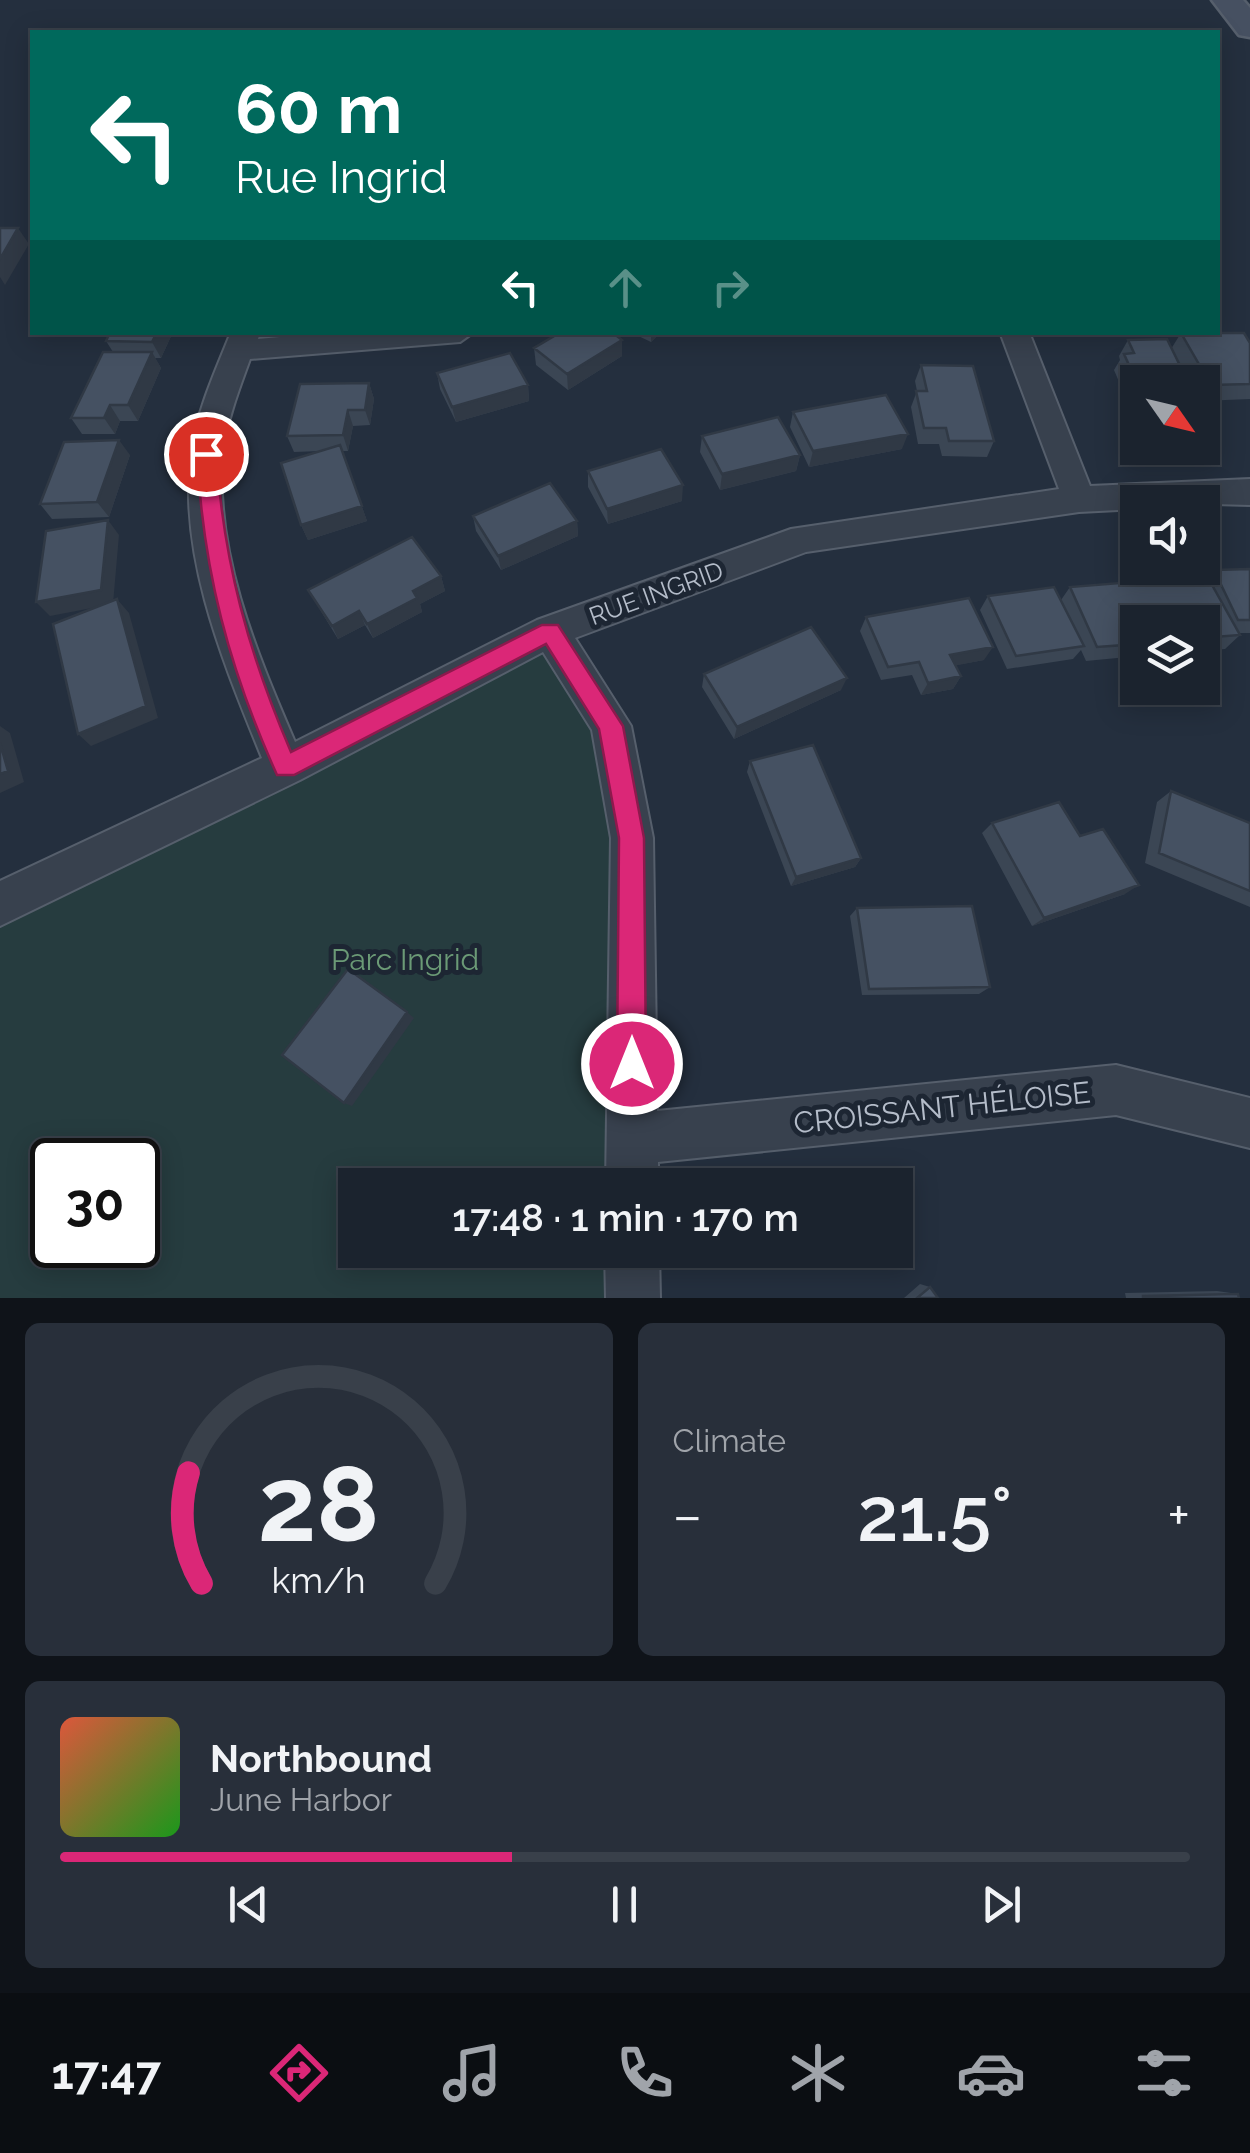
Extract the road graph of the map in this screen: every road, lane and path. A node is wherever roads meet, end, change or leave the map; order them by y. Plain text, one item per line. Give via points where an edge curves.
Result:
1 (1227, 0) edge
2 (1250, 28) edge
3 (395, 335) edge
4 (1015, 335) edge
5 (242, 342) edge
6 (1250, 492) edge
7 (1079, 499) junction
8 (550, 632) junction
9 (286, 767) junction
10 (0, 904) edge
11 (1250, 1123) edge
12 (632, 1162) edge
13 (632, 1268) edge
14 (633, 1298) edge

1 - 2 main road
3 - 5 street
4 - 7 street
5 - 9 street via 206,454 212,536 247,676
6 - 7 street, RUE INGRID
7 - 8 street, RUE INGRID via 803,539
8 - 9 street, RUE INGRID
8 - 12 street via 611,726 632,838
9 - 10 street, RUE INGRID
11 - 12 street, CROISSANT HÉLOISE via 1116,1090
13 - 14 street

